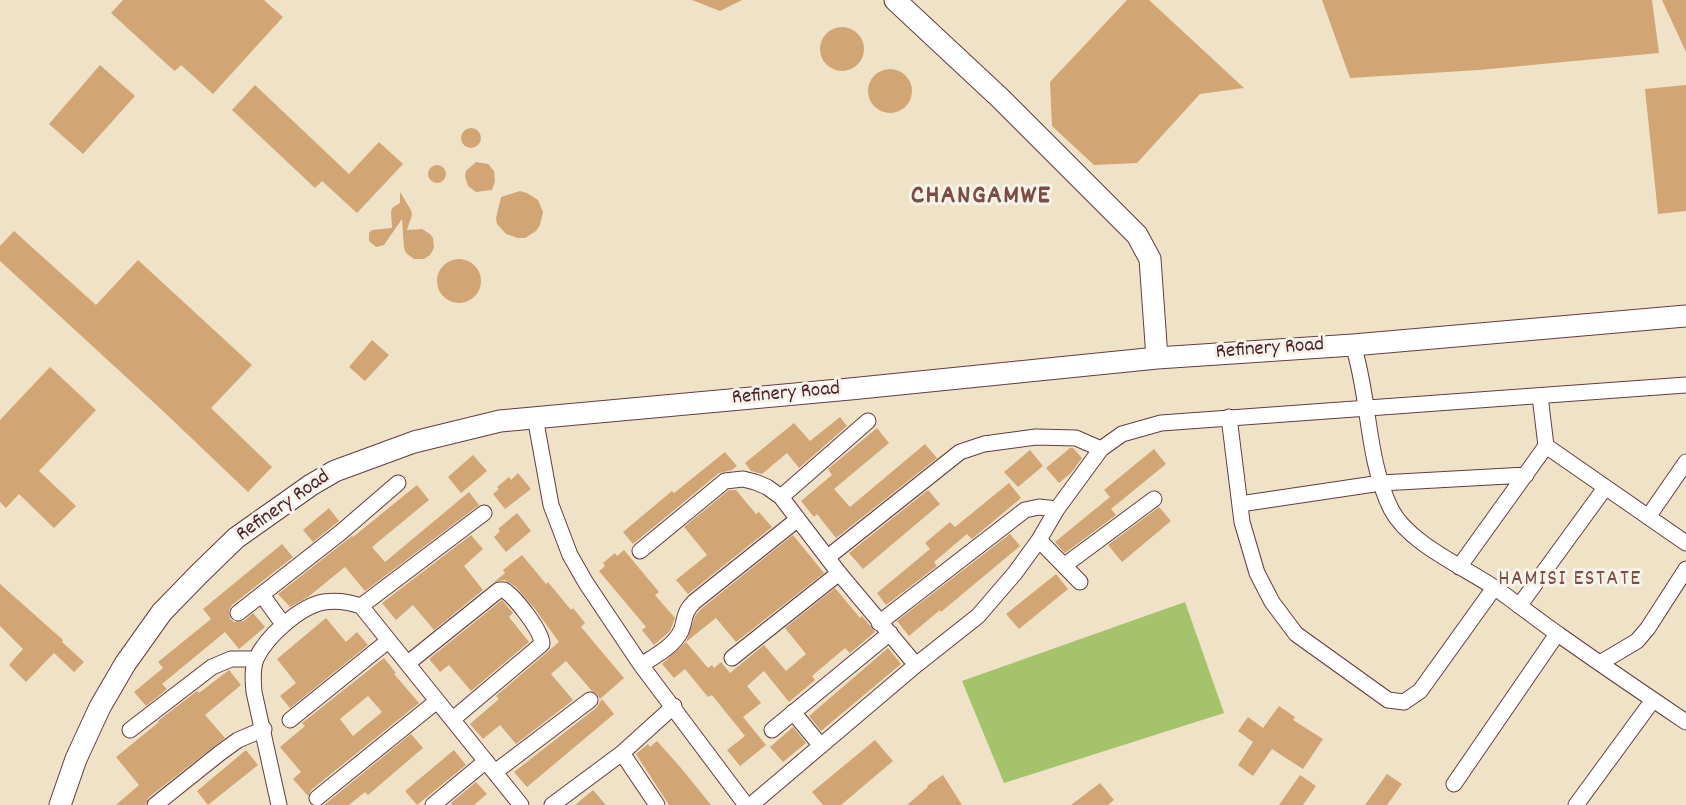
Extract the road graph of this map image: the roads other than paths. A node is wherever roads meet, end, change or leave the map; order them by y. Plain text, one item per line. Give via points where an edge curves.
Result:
1 (895, 0) edge
2 (1686, 316) edge
3 (1353, 345) junction
4 (1156, 358) junction
5 (1686, 385) edge
6 (1540, 396) junction
7 (1366, 407) junction
8 (536, 417) junction
9 (1229, 417) junction
10 (868, 421) dead end
11 (1546, 446) junction
12 (1101, 449) junction
13 (1686, 462) edge
14 (1526, 475) junction
15 (398, 483) dead end
16 (1381, 483) junction
17 (1605, 488) junction
18 (781, 497) junction
19 (1154, 499) dead end
20 (1239, 504) junction
21 (1057, 509) junction
22 (484, 513) dead end
23 (1648, 517) junction
24 (798, 519) junction
25 (1039, 540) junction
26 (1686, 543) edge
27 (640, 551) dead end
28 (828, 557) junction
29 (1065, 565) junction
30 (1459, 567) junction
31 (1686, 568) edge
32 (839, 573) junction
33 (1080, 582) dead end
34 (1494, 588) junction
35 (262, 595) junction
36 (361, 606) junction
37 (1519, 606) junction
38 (238, 613) dead end
39 (284, 624) junction
40 (884, 628) junction
41 (1557, 634) junction
42 (387, 641) junction
43 (732, 658) dead end
44 (256, 659) junction
45 (408, 663) junction
46 (1600, 663) junction
47 (641, 665) junction
48 (916, 665) junction
49 (590, 700) dead end
50 (1653, 700) junction
51 (437, 702) junction
52 (674, 706) junction
53 (793, 712) junction
54 (453, 719) junction
55 (290, 720) dead end
56 (1686, 722) edge
57 (264, 729) junction
58 (130, 730) dead end
59 (772, 730) dead end
60 (821, 746) junction
61 (622, 753) junction
62 (491, 766) junction
63 (1454, 784) dead end
64 (317, 798) dead end
65 (60, 805) edge
66 (155, 805) edge
67 (279, 805) edge
68 (433, 805) edge
69 (521, 805) edge
70 (552, 805) edge
71 (657, 805) edge
72 (746, 805) edge
73 (751, 805) edge
74 (1576, 805) edge

1 - 4 main road via 1137,235 1150,259
2 - 3 main road, Refinery Road
3 - 4 main road, Refinery Road
3 - 7 street
4 - 8 main road, Refinery Road
5 - 6 street
6 - 7 street
6 - 11 street
7 - 9 street
7 - 16 street
8 - 47 street via 551,506 562,537 586,583
8 - 65 main road, Refinery Road via 458,430 335,471 236,538 162,612 125,664 76,759
9 - 12 street via 1161,423 1122,434
9 - 20 street
10 - 18 street
11 - 14 street
11 - 17 street
12 - 21 street
12 - 28 street via 1076,438 1036,437 984,444 960,452
13 - 23 street
14 - 16 street
14 - 30 street
15 - 35 street
16 - 20 street
16 - 30 street via 1398,520 1413,536
17 - 23 street
17 - 37 street
18 - 24 street
18 - 27 street via 755,482 725,482
19 - 29 street
20 - 34 street via 1257,573 1296,634 1388,700 1404,702 1420,691
21 - 25 street
21 - 40 street via 1025,510
22 - 36 street
23 - 26 street
24 - 28 street
24 - 47 street via 694,602 687,609 680,633
25 - 29 street
25 - 48 street via 978,616
28 - 32 street
29 - 33 street
30 - 34 street
31 - 46 street via 1648,628 1636,641
32 - 40 street
32 - 43 street
34 - 37 street
35 - 38 street
35 - 39 street
36 - 39 street via 323,602
36 - 42 street
37 - 41 street
39 - 44 street
40 - 48 street
40 - 53 street
41 - 46 street
41 - 63 street
42 - 45 street
42 - 55 street
44 - 57 street via 254,692
44 - 58 street via 231,659 212,667
45 - 51 street
45 - 54 street via 499,590 515,600 537,629 542,644
46 - 50 street
47 - 52 street
48 - 60 street
49 - 62 street
50 - 56 street
50 - 74 street
51 - 54 street
51 - 64 street
52 - 61 street
52 - 72 street
53 - 59 street
53 - 60 street
54 - 62 street
57 - 66 street via 238,740
57 - 67 street
60 - 73 street
61 - 70 street
61 - 71 street
62 - 68 street
62 - 69 street

